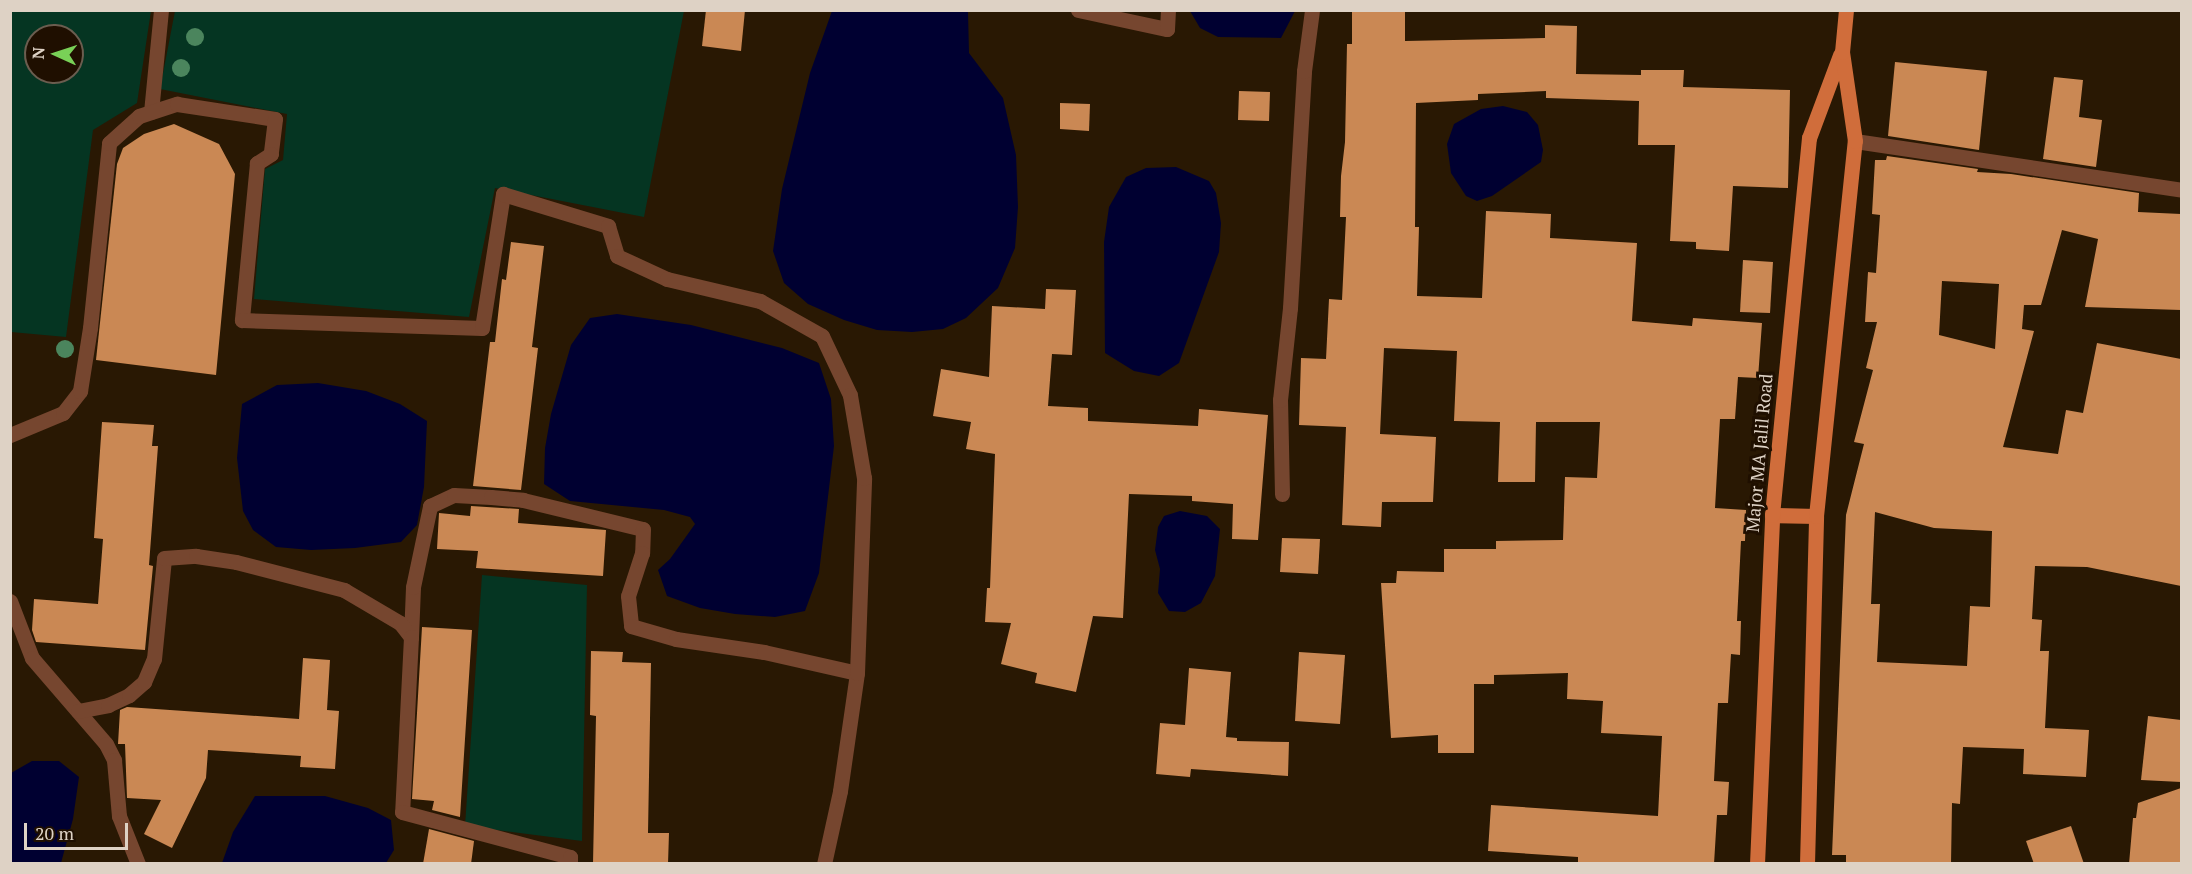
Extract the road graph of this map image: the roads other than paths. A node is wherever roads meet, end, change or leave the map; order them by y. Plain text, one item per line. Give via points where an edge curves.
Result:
1 (161, 10) edge
2 (1078, 10) edge
3 (1168, 10) edge
4 (1312, 10) edge
5 (1845, 10) edge
6 (1842, 52) junction
7 (151, 112) junction
8 (1855, 141) junction
9 (2181, 190) edge
10 (10, 435) edge
11 (1282, 494) dead end
12 (1772, 514) junction
13 (1816, 516) junction
14 (10, 601) edge
15 (411, 637) junction
16 (857, 673) junction
17 (78, 711) junction
18 (138, 864) edge
19 (570, 864) edge
20 (824, 864) edge
21 (1757, 864) edge
22 (1807, 864) edge

1 - 7 street
2 - 3 street via 1167,29
4 - 11 street via 1280,400
5 - 6 main road, Major MA Jalil Road
6 - 8 main road, Major MA Jalil Road
6 - 12 main road, Major MA Jalil Road via 1809,138
7 - 10 street via 139,116 109,143 80,391 63,413
7 - 16 street via 177,104 275,119 271,154 257,163 242,320 482,328 503,194 608,226 617,256 667,279 760,301 822,336 850,395 864,478
8 - 9 street
8 - 13 main road, Major MA Jalil Road
12 - 13 main road
12 - 21 main road, Major MA Jalil Road
13 - 22 main road, Major MA Jalil Road
14 - 17 street via 32,658
15 - 16 street via 413,587 430,506 454,495 490,497 522,500 643,529 642,553 628,596 631,626 676,639 765,651
15 - 17 street via 400,623 344,590 236,562 196,556 164,558 154,660 144,682 108,705
15 - 19 street via 402,812 570,857
16 - 20 street via 840,791
17 - 18 street via 106,744 114,760 119,816

